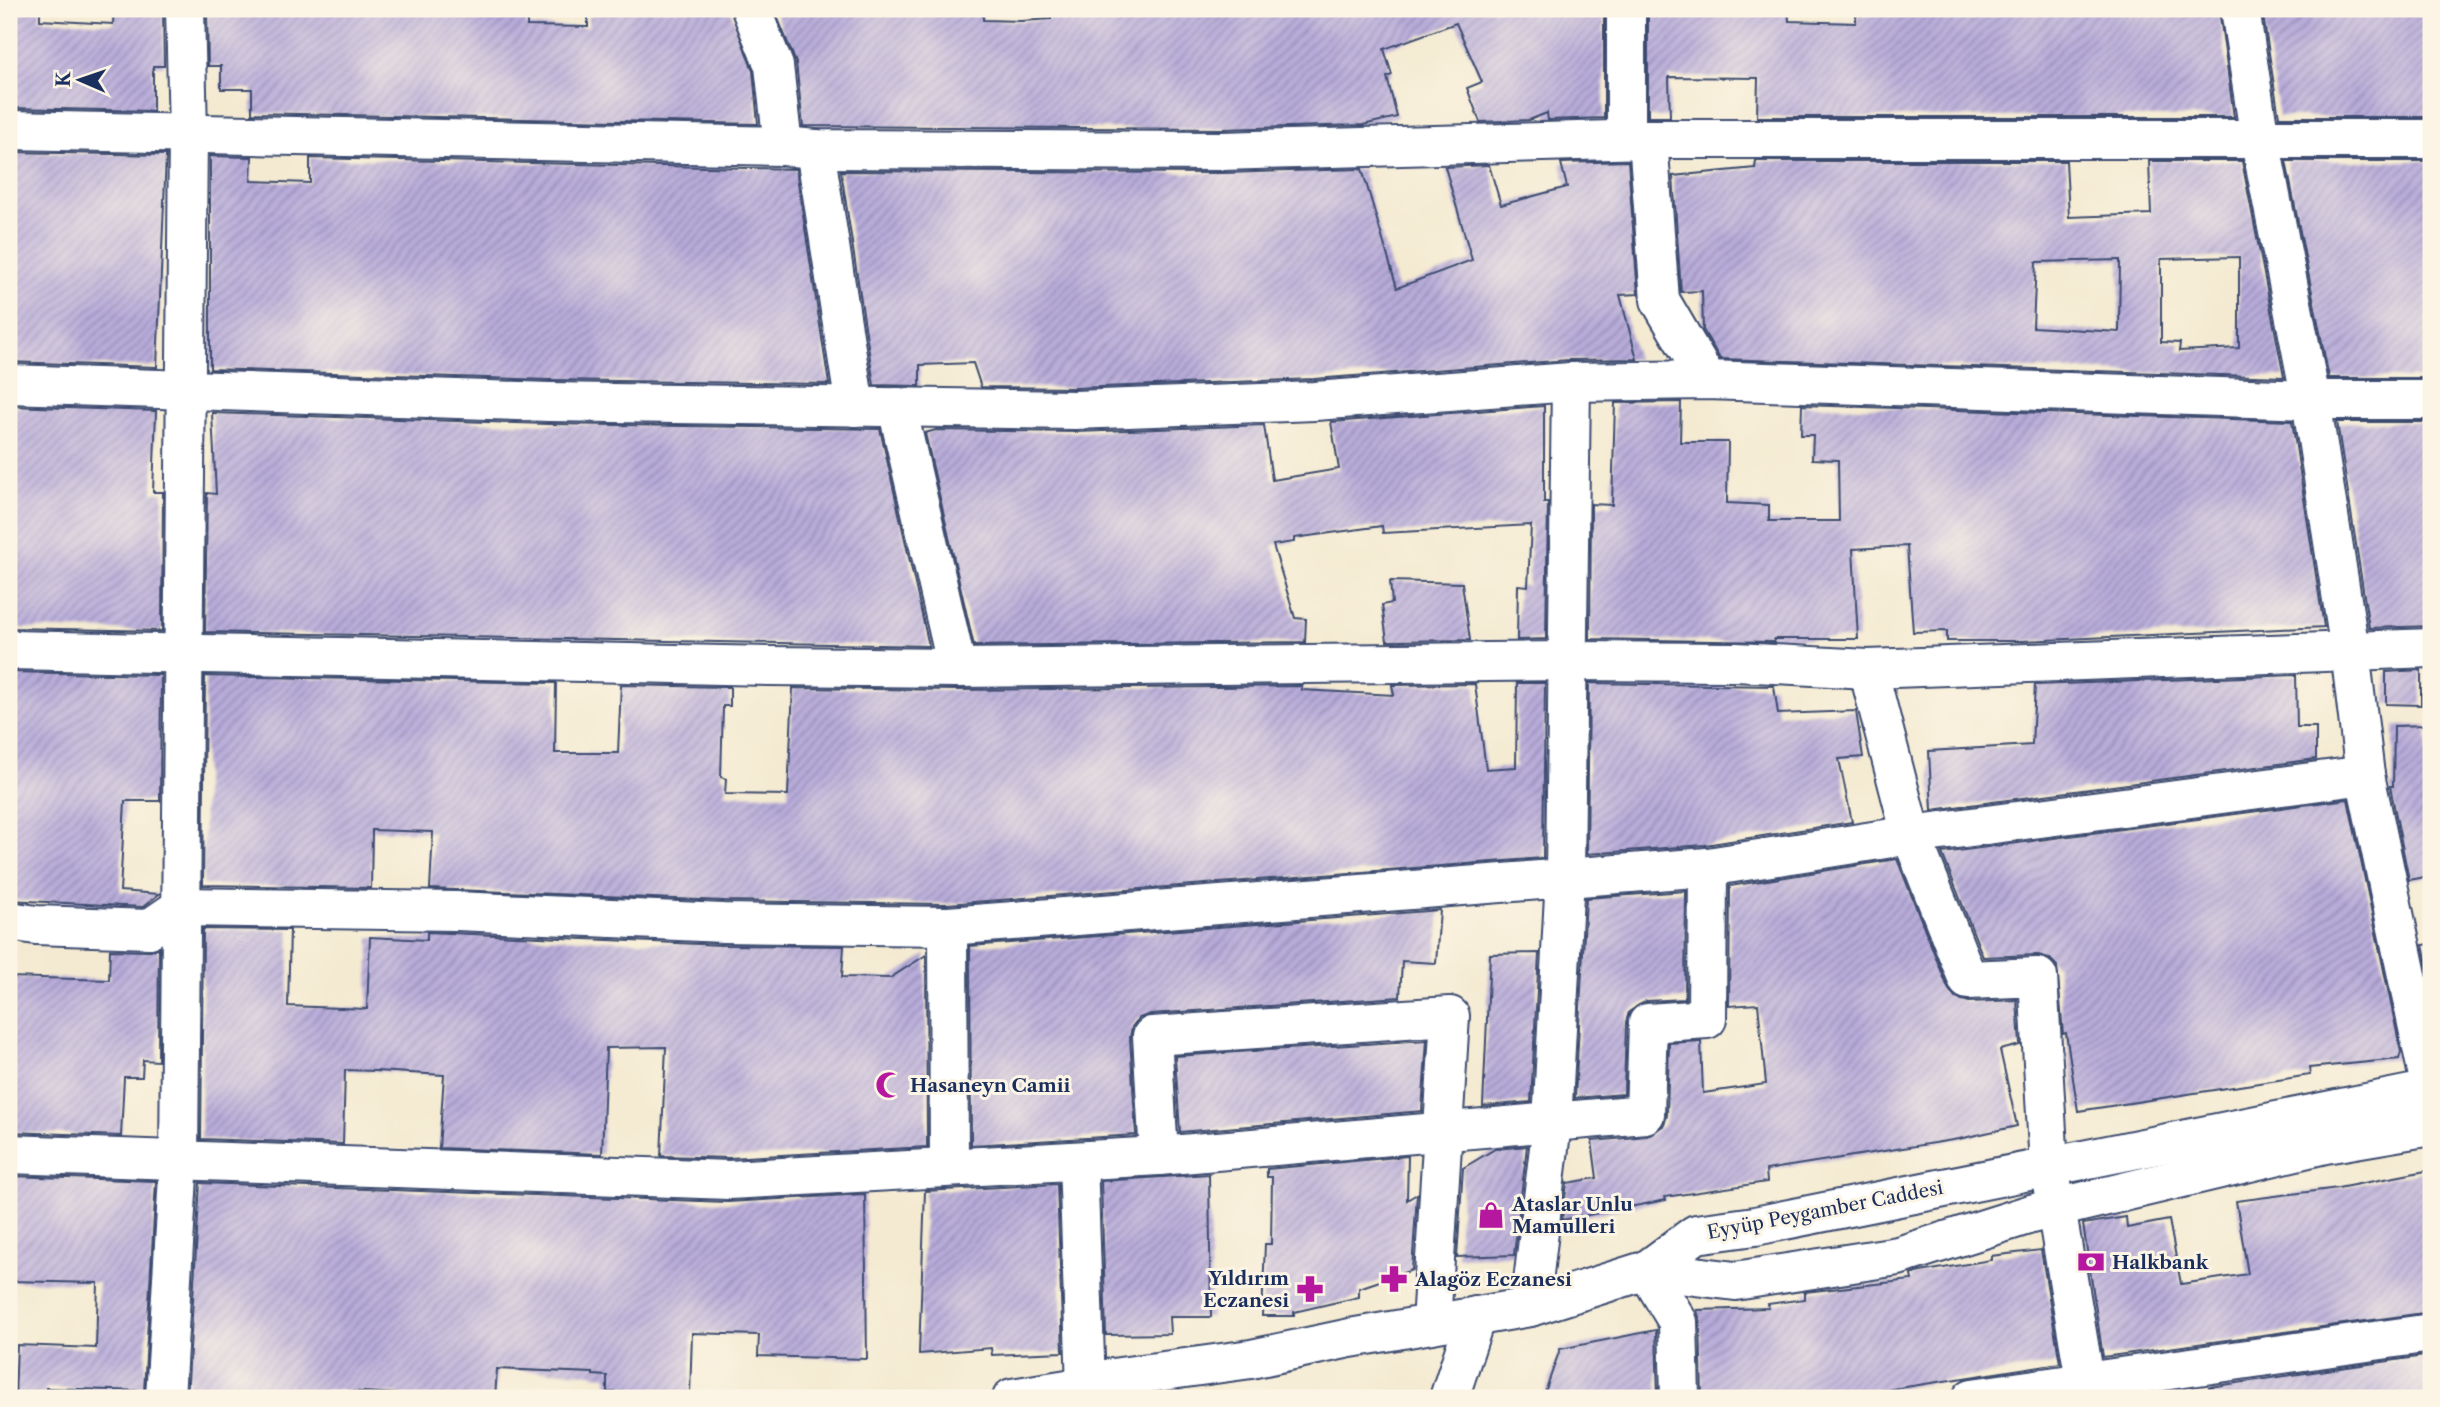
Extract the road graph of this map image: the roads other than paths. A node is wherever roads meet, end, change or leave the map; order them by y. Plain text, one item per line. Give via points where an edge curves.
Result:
1 (185, 9) edge
2 (751, 9) edge
3 (1626, 9) edge
4 (2240, 9) edge
5 (9, 130) edge
6 (188, 132) junction
7 (1637, 139) junction
8 (2431, 139) edge
9 (2260, 141) junction
10 (799, 147) junction
11 (1707, 380) junction
12 (1571, 382) junction
13 (9, 384) edge
14 (183, 391) junction
15 (2311, 400) junction
16 (2431, 400) edge
17 (855, 407) junction
18 (897, 407) junction
19 (2431, 648) edge
20 (9, 650) edge
21 (2350, 651) junction
22 (182, 654) junction
23 (1567, 661) junction
24 (957, 668) junction
25 (1868, 670) junction
26 (2365, 775) junction
27 (1911, 835) junction
28 (1708, 867) junction
29 (1565, 876) junction
30 (181, 908) junction
31 (9, 921) edge
32 (948, 926) junction
33 (2431, 1090) edge
34 (1552, 1123) junction
35 (2431, 1126) edge
36 (1444, 1129) junction
37 (9, 1154) edge
38 (1159, 1156) junction
39 (179, 1159) junction
40 (1078, 1161) junction
41 (949, 1166) junction
42 (2049, 1166) junction
43 (2056, 1208) junction
44 (1647, 1270) junction
45 (1530, 1307) junction
46 (1476, 1316) junction
47 (1430, 1324) junction
48 (2431, 1334) edge
49 (1098, 1388) edge
50 (2088, 1391) edge
51 (165, 1398) edge
52 (1012, 1398) edge
53 (1450, 1398) edge
54 (1680, 1398) edge
55 (1972, 1398) edge

1 - 6 street
2 - 10 street
3 - 7 street
4 - 9 street
5 - 6 street
6 - 10 street
6 - 14 street
7 - 9 street
7 - 10 street via 1222,151
7 - 11 street via 1660,300
8 - 9 street
9 - 15 street
10 - 17 street
11 - 12 street
11 - 15 street
12 - 18 street via 1289,402 1075,410
12 - 23 street
13 - 14 street
14 - 17 street
14 - 22 street
15 - 16 street
15 - 21 street
17 - 18 street
18 - 24 street
19 - 21 street
20 - 22 street
21 - 25 street
21 - 26 street
22 - 24 street
22 - 30 street
23 - 24 street
23 - 25 street via 1736,662
23 - 29 street
25 - 27 street
26 - 27 street
26 - 33 street
27 - 28 street
27 - 42 street via 1968,980 2038,978
28 - 29 street
28 - 34 street via 1707,1018 1648,1023 1645,1114
29 - 32 street
29 - 34 street
30 - 31 street via 149,929
30 - 32 street
30 - 39 street
32 - 41 street
33 - 42 street, Eyyüp Peygamber Caddesi
34 - 36 street
34 - 45 street
35 - 43 street via 2325,1144
36 - 38 street
36 - 38 street via 1450,1016 1152,1036
36 - 47 street
37 - 39 street
38 - 40 street
39 - 41 street via 729,1180
39 - 51 street
40 - 41 street
40 - 49 street
42 - 43 street
42 - 44 street, Eyyüp Peygamber Caddesi via 1696,1234
43 - 44 street via 1898,1256 1735,1281
43 - 50 street
44 - 45 street
44 - 54 street via 1678,1322
45 - 46 street
46 - 47 street
46 - 53 street
47 - 49 street
48 - 50 street
49 - 52 street
50 - 55 street

